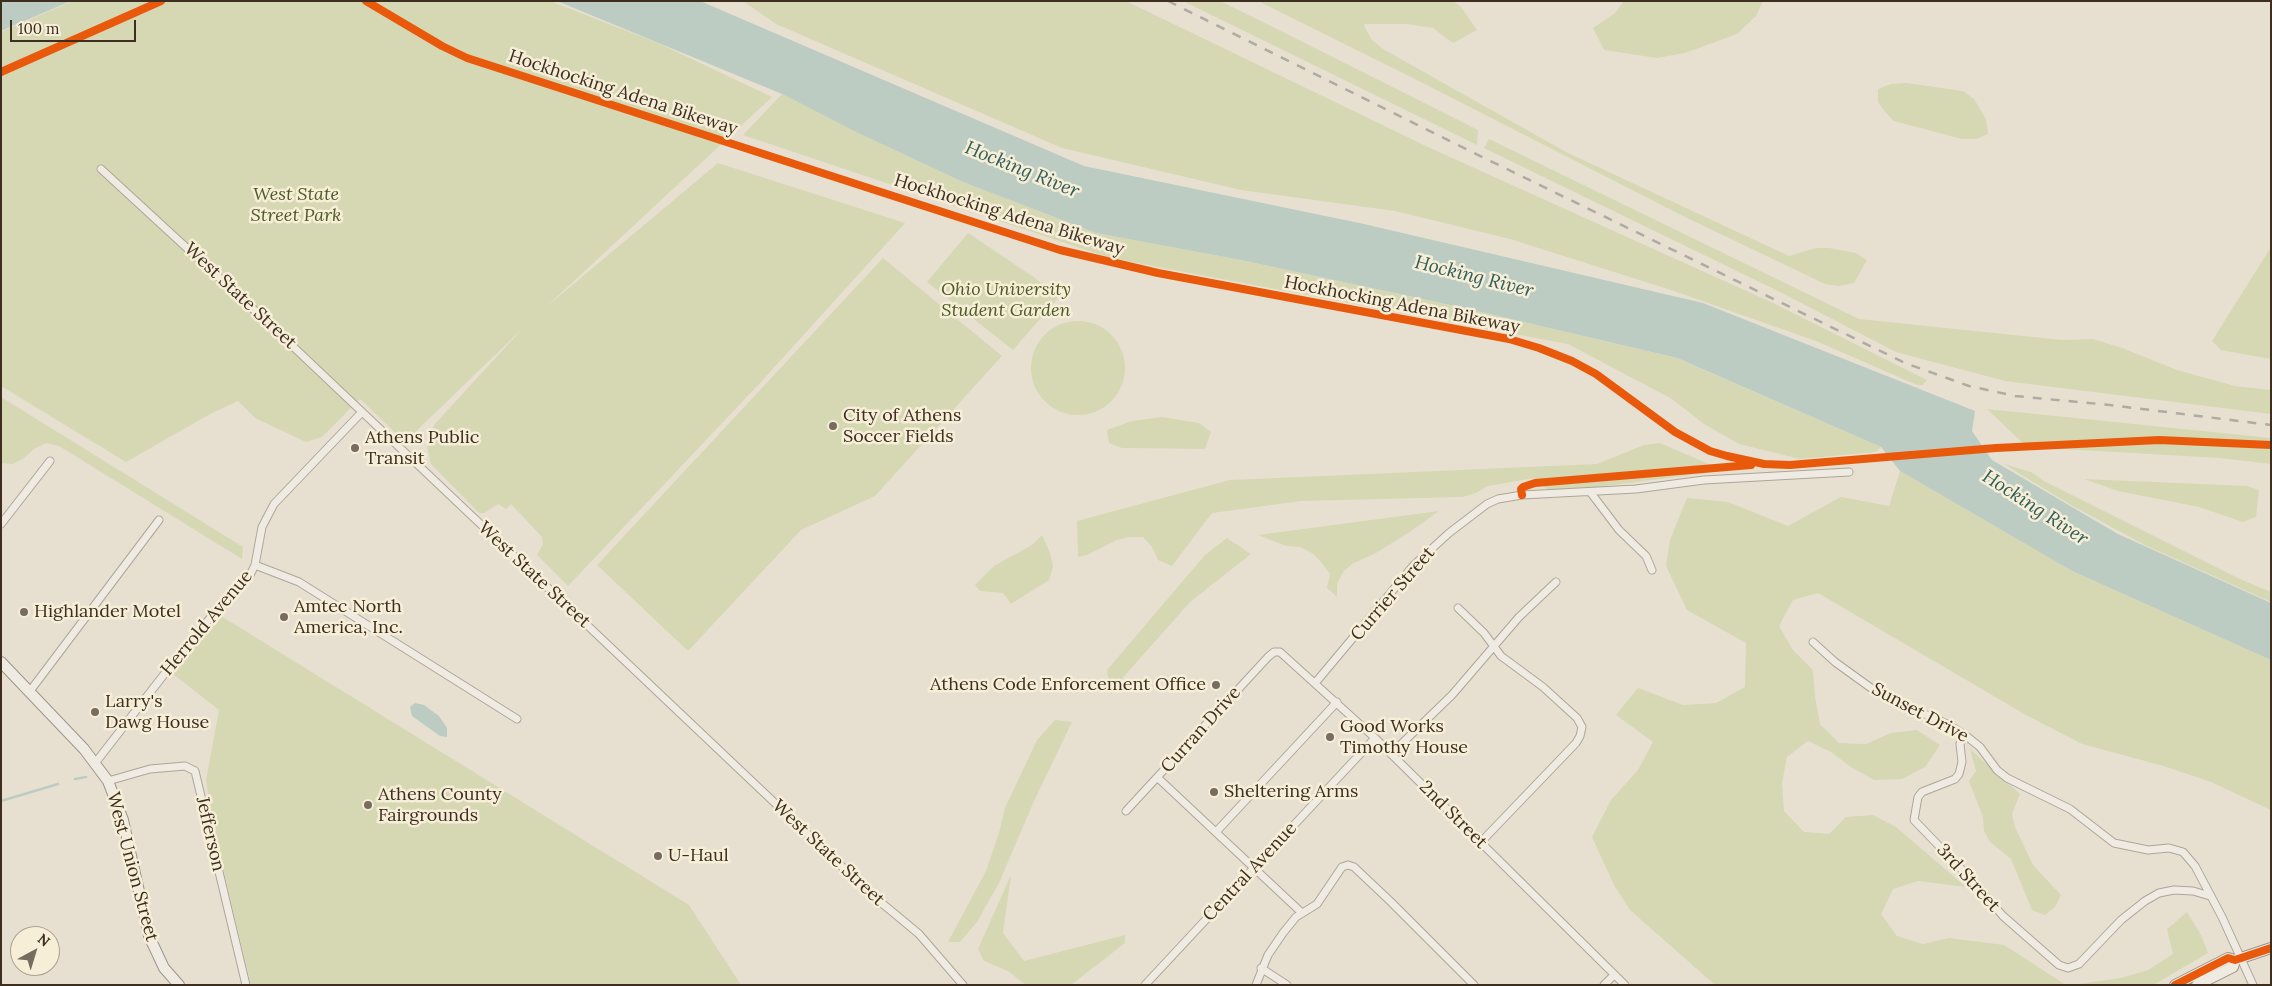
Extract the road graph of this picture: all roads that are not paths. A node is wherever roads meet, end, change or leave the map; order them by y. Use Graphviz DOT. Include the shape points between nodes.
graph roads {
  1 [pos="101,169"];
  2 [pos="362,412"];
  3 [pos="50,461"];
  4 [pos="1849,472"];
  5 [pos="1591,493"];
  6 [pos="159,520"];
  7 [pos="1,524"];
  8 [pos="255,565"];
  9 [pos="1652,570"];
  10 [pos="1556,582"];
  11 [pos="1458,608"];
  12 [pos="1813,642"];
  13 [pos="1494,647"];
  14 [pos="1277,651"];
  15 [pos="1,662"];
  16 [pos="1316,682"];
  17 [pos="30,691"];
  18 [pos="1337,702"];
  19 [pos="517,719"];
  20 [pos="1965,735"];
  21 [pos="1375,738"];
  22 [pos="1391,754"];
  23 [pos="96,762"];
  24 [pos="1158,778"];
  25 [pos="108,781"];
  26 [pos="1126,811"];
  27 [pos="1216,832"];
  28 [pos="1480,843"];
  29 [pos="1253,868"];
  30 [pos="2210,896"];
  31 [pos="1302,914"];
  32 [pos="2271,948"];
  33 [pos="2238,959"];
  34 [pos="1261,968"];
  35 [pos="1614,975"];
  36 [pos="179,985"];
  37 [pos="246,985"];
  38 [pos="963,985"];
  39 [pos="1146,985"];
  40 [pos="1256,985"];
  41 [pos="1287,985"];
  42 [pos="1474,985"];
  43 [pos="1604,985"];
  44 [pos="1624,985"];
  45 [pos="2174,985"];
  46 [pos="2197,985"];
  47 [pos="2253,985"];
  1 -- 2 [label="street, West State Street"];
  2 -- 8 [label="street, Herrold Avenue" via="274,504 262,527"];
  2 -- 38 [label="street, West State Street" via="865,889 919,934"];
  3 -- 7 [label="street"];
  4 -- 5 [label="street, Currier Street" via="1704,480"];
  5 -- 9 [label="street" via="1619,530 1646,556"];
  5 -- 16 [label="street, Currier Street" via="1522,495 1487,504 1414,565"];
  6 -- 17 [label="street"];
  8 -- 19 [label="street" via="299,582"];
  8 -- 23 [label="street, Herrold Avenue" via="250,577 183,650"];
  10 -- 13 [label="street" via="1530,605"];
  11 -- 13 [label="street"];
  12 -- 20 [label="street, Sunset Drive" via="1878,693"];
  13 -- 22 [label="street" via="1452,695"];
  13 -- 28 [label="street" via="1577,718 1582,731 1576,743"];
  14 -- 16 [label="street, 2nd Street" via="1290,658"];
  14 -- 24 [label="street, Curran Drive"];
  15 -- 17 [label="main road, West Union Street"];
  16 -- 18 [label="street, 2nd Street"];
  17 -- 23 [label="main road, West Union Street"];
  18 -- 21 [label="street, 2nd Street"];
  18 -- 27 [label="street"];
  20 -- 30 [label="street, Sunset Drive" via="2007,778 2070,809 2114,843 2148,850 2169,848 2183,852 2195,866"];
  20 -- 30 [label="street, 3rd Street" via="1960,744 1962,762 1959,774 1955,779 1922,792 1914,820 2003,916 2059,965 2068,968 2079,964 2132,910 2159,894 2174,890"];
  21 -- 22 [label="street, 2nd Street"];
  21 -- 29 [label="street, Central Avenue"];
  22 -- 28 [label="street, 2nd Street"];
  23 -- 25 [label="main road, West Union Street"];
  24 -- 26 [label="street, Curran Drive"];
  24 -- 27 [label="street"];
  25 -- 36 [label="main road, West Union Street" via="123,820 149,936 164,968"];
  25 -- 37 [label="street, Jefferson" via="150,770 185,766 195,771"];
  27 -- 29 [label="street"];
  28 -- 35 [label="street, 2nd Street"];
  29 -- 31 [label="street"];
  29 -- 39 [label="street, Central Avenue"];
  30 -- 33 [label="street, Sunset Drive"];
  31 -- 34 [label="street" via="1275,943"];
  31 -- 42 [label="street" via="1317,904 1342,867 1354,867"];
  32 -- 33 [label="main road"];
  33 -- 45 [label="main road" via="2228,958"];
  33 -- 46 [label="main road" via="2233,967"];
  33 -- 47 [label="street, Sunset Drive"];
  34 -- 40 [label="street"];
  34 -- 41 [label="street"];
  35 -- 43 [label="street"];
  35 -- 44 [label="street, 2nd Street"];
}
